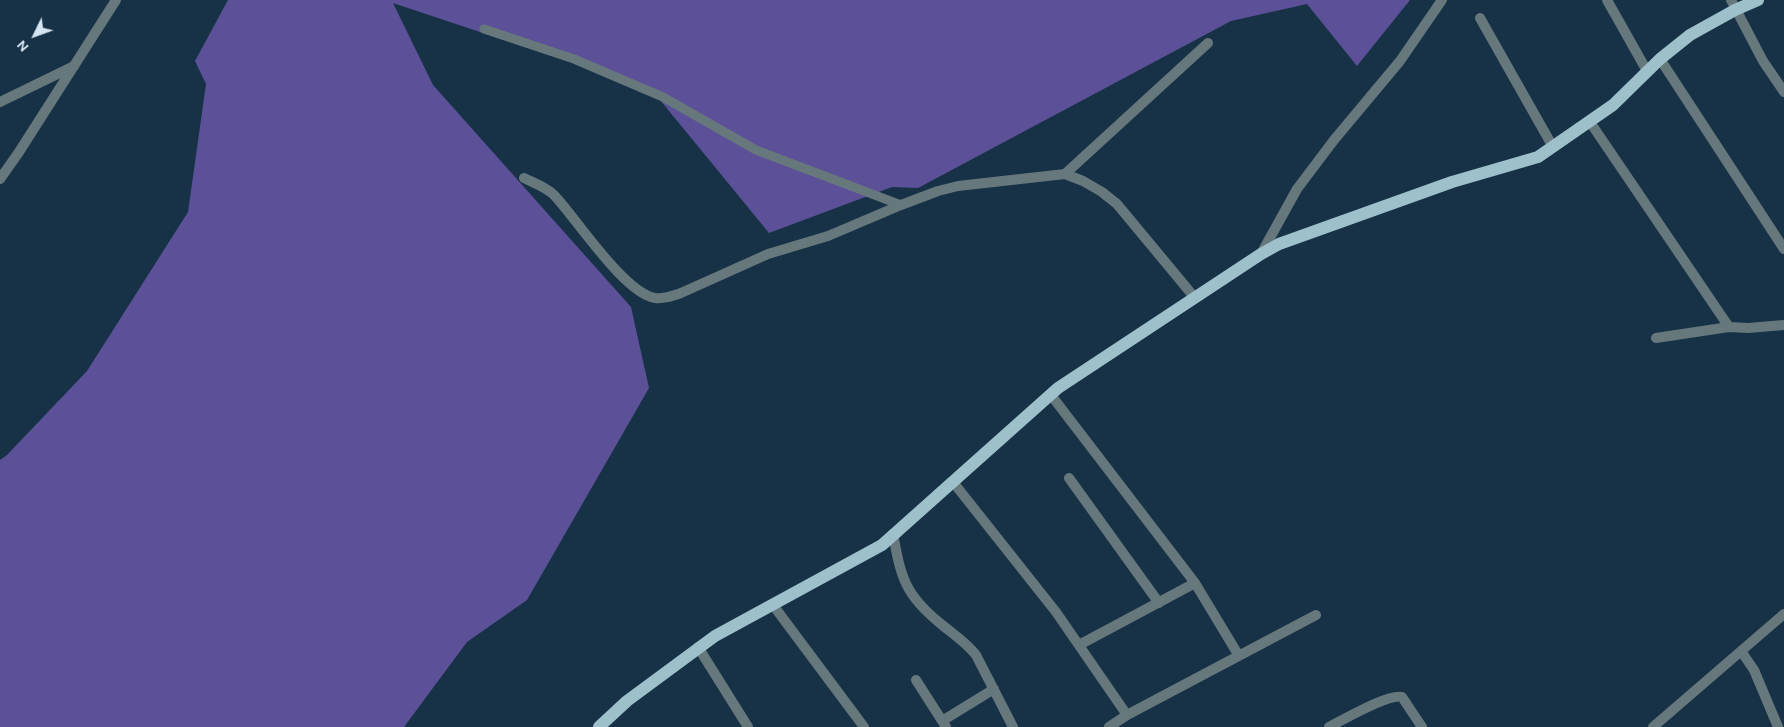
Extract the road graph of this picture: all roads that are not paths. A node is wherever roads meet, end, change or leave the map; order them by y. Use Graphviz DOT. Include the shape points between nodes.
graph roads {
  1 [pos="116,0"];
  2 [pos="1442,0"];
  3 [pos="1607,0"];
  4 [pos="1758,0"];
  5 [pos="1733,5"];
  6 [pos="1480,18"];
  7 [pos="484,29"];
  8 [pos="1208,44"];
  9 [pos="1660,59"];
  10 [pos="74,66"];
  11 [pos="1647,71"];
  12 [pos="1784,92"];
  13 [pos="0,102"];
  14 [pos="1590,122"];
  15 [pos="1553,147"];
  16 [pos="1065,174"];
  17 [pos="524,178"];
  18 [pos="0,179"];
  19 [pos="901,205"];
  20 [pos="1784,248"];
  21 [pos="1261,254"];
  22 [pos="1195,298"];
  23 [pos="1784,325"];
  24 [pos="1729,327"];
  25 [pos="1656,338"];
  26 [pos="1050,395"];
  27 [pos="1070,478"];
  28 [pos="953,482"];
  29 [pos="893,534"];
  30 [pos="1195,583"];
  31 [pos="1159,603"];
  32 [pos="773,605"];
  33 [pos="1316,614"];
  34 [pos="1784,614"];
  35 [pos="1079,645"];
  36 [pos="698,648"];
  37 [pos="1741,651"];
  38 [pos="1239,656"];
  39 [pos="916,680"];
  40 [pos="994,689"];
  41 [pos="1127,715"];
  42 [pos="944,724"];
  43 [pos="599,727"];
  44 [pos="748,727"];
  45 [pos="864,727"];
  46 [pos="1013,727"];
  47 [pos="1109,727"];
  48 [pos="1329,727"];
  49 [pos="1422,727"];
  50 [pos="1653,727"];
  51 [pos="1778,727"];
  1 -- 10 [label="street"];
  2 -- 21 [label="street" via="1400,61 1297,189"];
  3 -- 11 [label="street"];
  4 -- 5 [label="main road"];
  5 -- 9 [label="main road"];
  5 -- 12 [label="street"];
  6 -- 15 [label="street"];
  7 -- 19 [label="lane" via="574,58 663,97 756,150"];
  8 -- 16 [label="street"];
  9 -- 11 [label="main road"];
  9 -- 20 [label="street"];
  10 -- 13 [label="street"];
  10 -- 18 [label="street"];
  11 -- 14 [label="main road" via="1613,105"];
  14 -- 15 [label="main road"];
  14 -- 24 [label="street"];
  15 -- 21 [label="main road" via="1538,157 1452,182 1279,244"];
  16 -- 19 [label="street" via="958,186"];
  16 -- 22 [label="street" via="1083,181 1117,204"];
  17 -- 19 [label="street" via="552,194 619,272 654,298 681,293 768,254 828,236"];
  21 -- 22 [label="main road"];
  22 -- 26 [label="main road"];
  23 -- 24 [label="street"];
  24 -- 25 [label="street"];
  26 -- 28 [label="main road"];
  26 -- 30 [label="street"];
  27 -- 31 [label="street"];
  28 -- 29 [label="main road"];
  28 -- 35 [label="street"];
  29 -- 32 [label="main road" via="882,544"];
  29 -- 40 [label="street" via="899,569 909,591 933,618 968,645"];
  30 -- 31 [label="street"];
  30 -- 38 [label="street"];
  31 -- 35 [label="street"];
  32 -- 36 [label="main road"];
  32 -- 45 [label="street"];
  33 -- 38 [label="street"];
  34 -- 37 [label="street"];
  35 -- 41 [label="street"];
  36 -- 43 [label="main road" via="627,701"];
  36 -- 44 [label="street"];
  37 -- 50 [label="street"];
  37 -- 51 [label="street" via="1754,670"];
  38 -- 41 [label="street"];
  39 -- 42 [label="street"];
  40 -- 42 [label="street"];
  40 -- 46 [label="street"];
  41 -- 47 [label="street"];
  48 -- 49 [label="street" via="1397,695 1402,697"];
}
